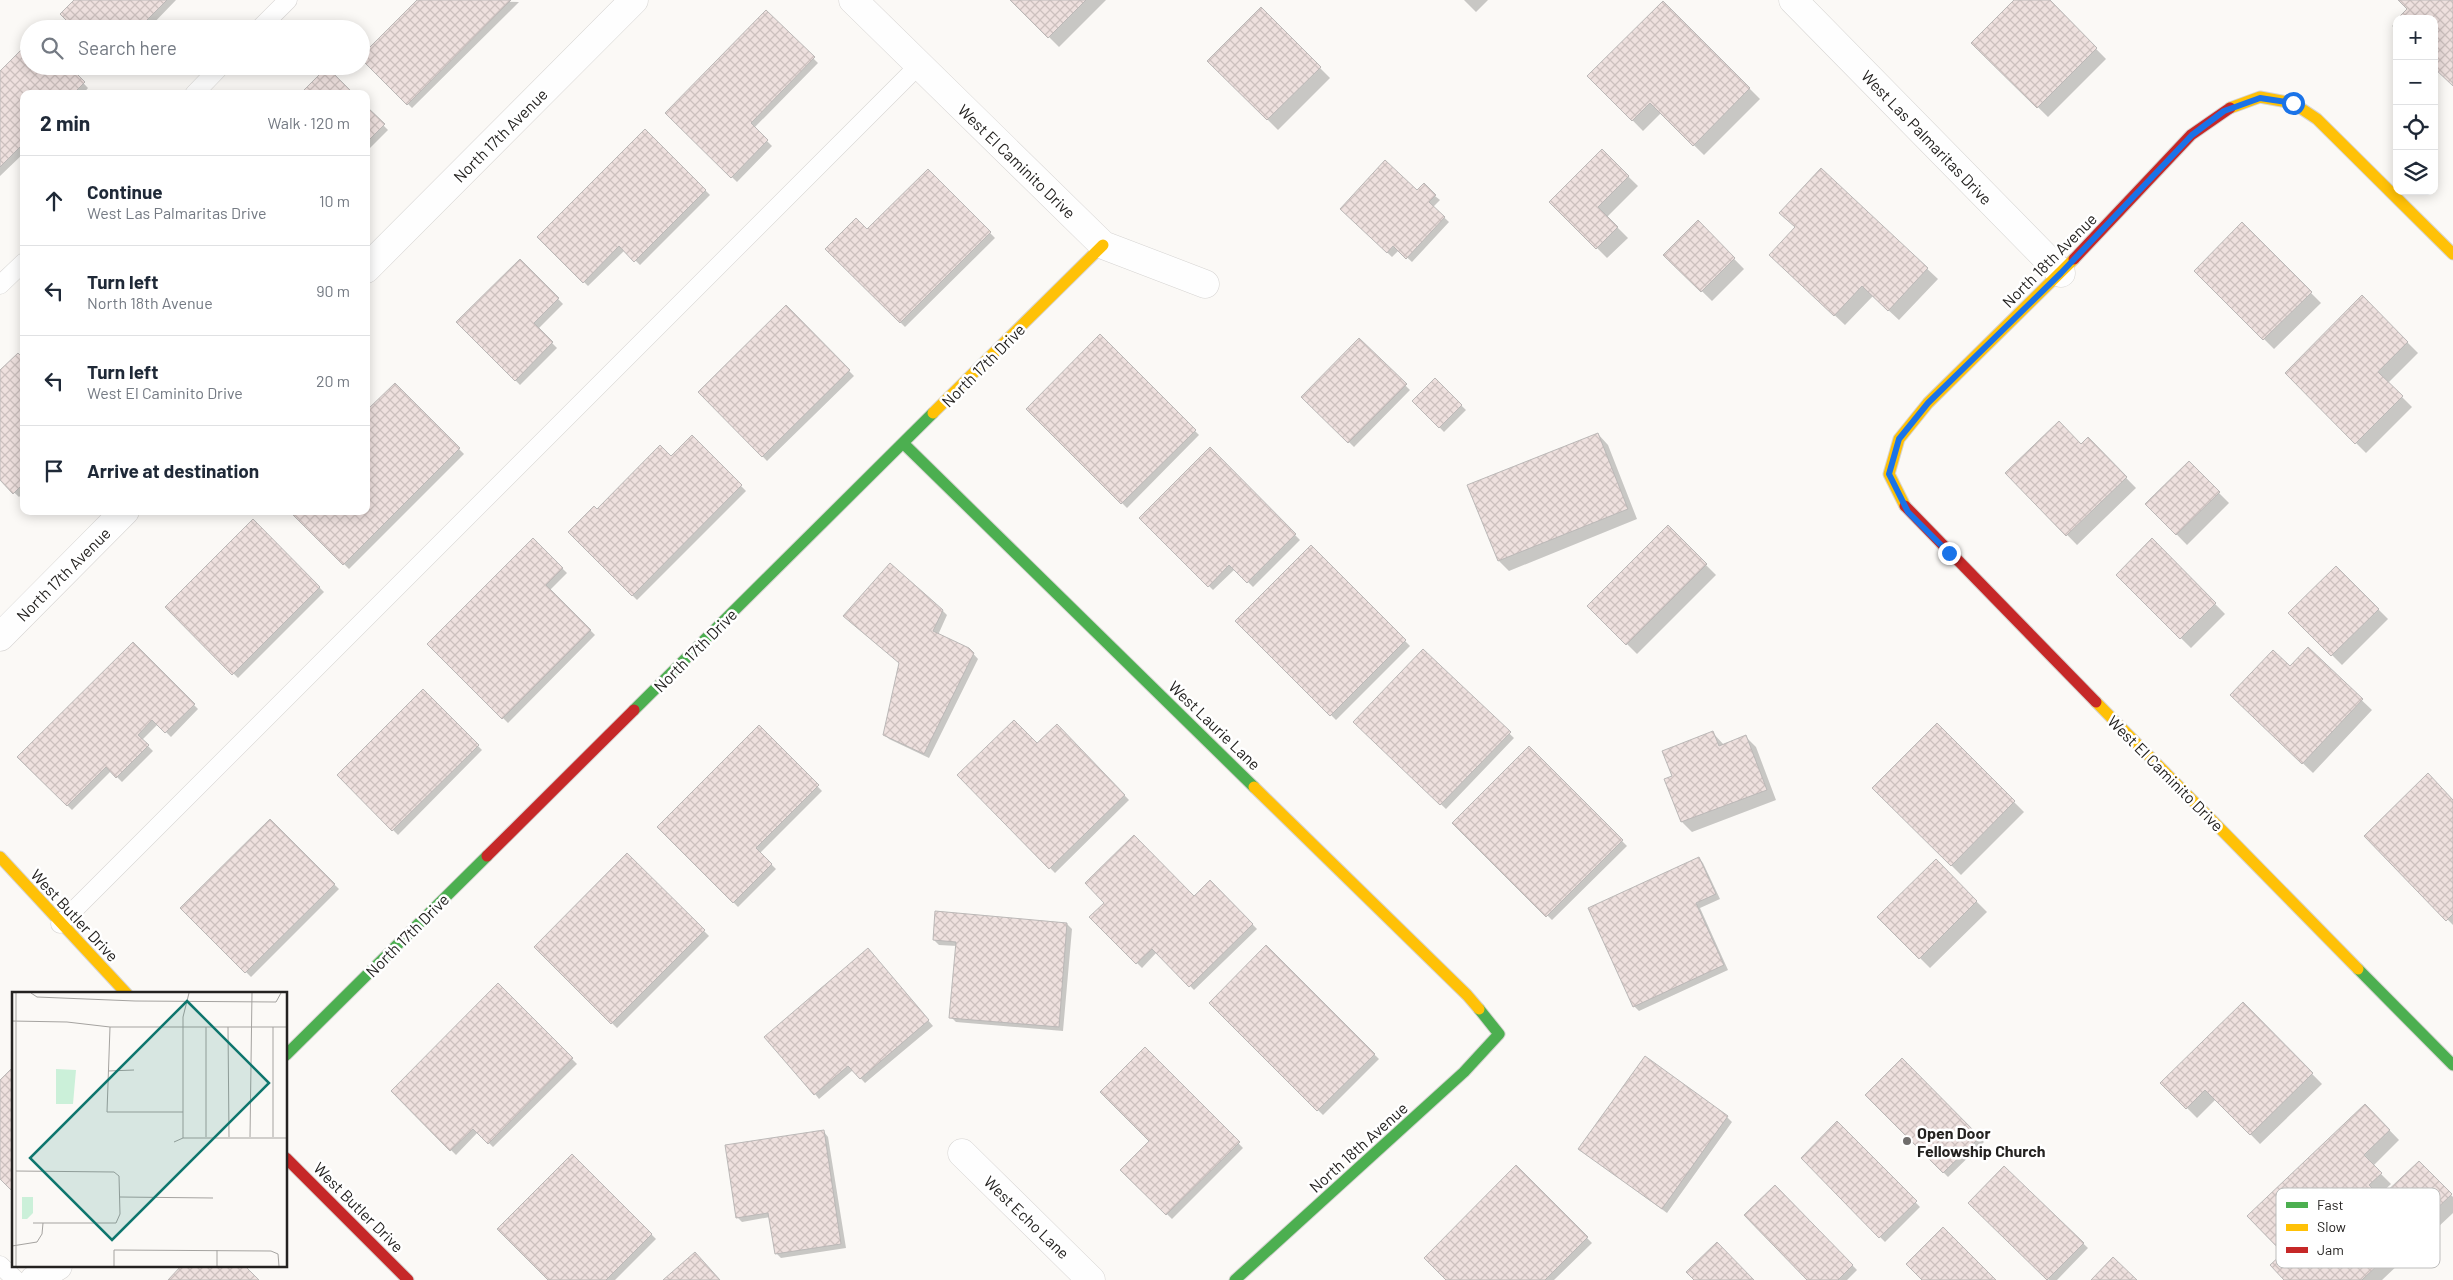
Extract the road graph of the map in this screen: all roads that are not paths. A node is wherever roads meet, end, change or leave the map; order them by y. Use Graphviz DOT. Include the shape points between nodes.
graph roads {
  1 [pos="288,0"];
  2 [pos="634,0"];
  3 [pos="853,0"];
  4 [pos="1793,0"];
  5 [pos="268,20"];
  6 [pos="918,66"];
  7 [pos="212,75"];
  8 [pos="198,90"];
  9 [pos="1103,245"];
  10 [pos="2453,254"];
  11 [pos="370,265"];
  12 [pos="20,266"];
  13 [pos="2061,273"];
  14 [pos="1204,284"];
  15 [pos="0,285"];
  16 [pos="904,444"];
  17 [pos="1889,474"];
  18 [pos="121,515"];
  19 [pos="0,637"];
  20 [pos="0,857"];
  21 [pos="60,924"];
  22 [pos="125,992"];
  23 [pos="1499,1034"];
  24 [pos="288,1053"];
  25 [pos="2453,1065"];
  26 [pos="962,1153"];
  27 [pos="288,1160"];
  28 [pos="0,1265"];
  29 [pos="55,1268"];
  30 [pos="16,1280"];
  31 [pos="34,1280"];
  32 [pos="408,1280"];
  33 [pos="1091,1280"];
  34 [pos="1235,1280"];
  1 -- 5 [label="lane"];
  2 -- 11 [label="street, North 17th Avenue"];
  3 -- 6 [label="street, West El Caminito Drive"];
  4 -- 13 [label="street, West Las Palmaritas Drive"];
  6 -- 9 [label="street, West El Caminito Drive"];
  6 -- 21 [label="lane"];
  7 -- 8 [label="lane"];
  9 -- 14 [label="street, West El Caminito Drive"];
  9 -- 16 [label="street, North 17th Drive"];
  10 -- 13 [label="street, North 18th Avenue" via="2317,119 2293,103 2260,98 2224,111 2192,135"];
  12 -- 15 [label="lane"];
  13 -- 17 [label="street, North 18th Avenue" via="1928,403 1899,439"];
  16 -- 23 [label="street, West Laurie Lane" via="1467,995"];
  16 -- 24 [label="street, North 17th Drive"];
  17 -- 25 [label="street, West El Caminito Drive" via="1908,512"];
  18 -- 19 [label="street, North 17th Avenue"];
  20 -- 21 [label="street, West Butler Drive"];
  21 -- 22 [label="street, West Butler Drive"];
  23 -- 34 [label="street, North 18th Avenue" via="1464,1072"];
  26 -- 33 [label="street, West Echo Lane"];
  27 -- 32 [label="street, West Butler Drive"];
  28 -- 30 [label="lane"];
  29 -- 31 [label="street"];
}
